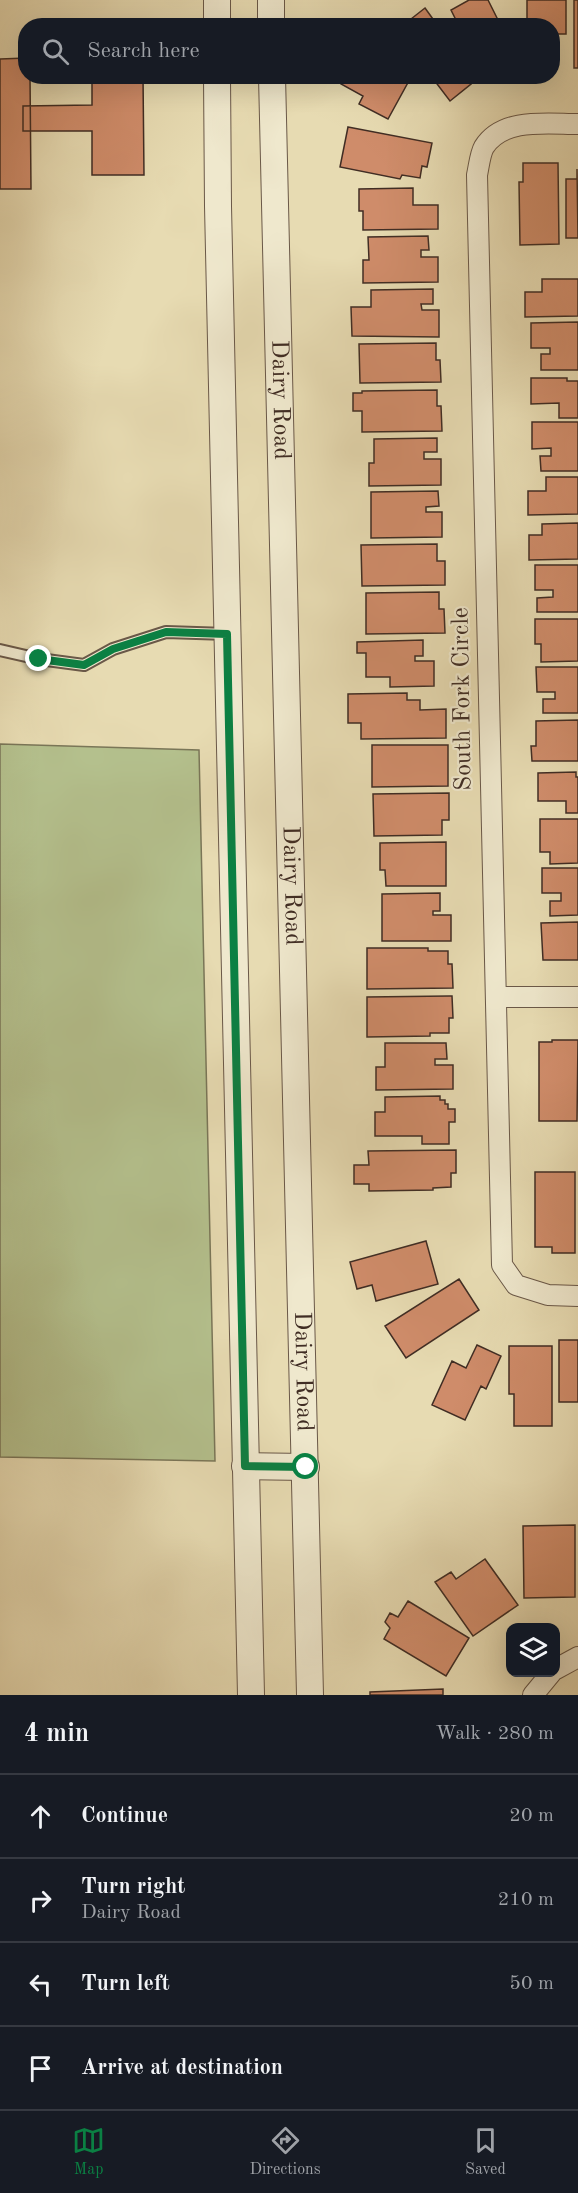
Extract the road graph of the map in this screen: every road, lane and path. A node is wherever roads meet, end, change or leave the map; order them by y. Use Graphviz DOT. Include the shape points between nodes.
graph roads {
  1 [pos="217,0"];
  2 [pos="271,0"];
  3 [pos="217,18"];
  4 [pos="271,18"];
  5 [pos="217,84"];
  6 [pos="272,84"];
  7 [pos="578,124"];
  8 [pos="227,634"];
  9 [pos="0,650"];
  10 [pos="496,997"];
  11 [pos="578,997"];
  12 [pos="578,1296"];
  13 [pos="245,1466"];
  14 [pos="306,1467"];
  15 [pos="578,1657"];
  16 [pos="560,1666"];
  17 [pos="548,1677"];
  18 [pos="251,1695"];
  19 [pos="310,1695"];
  20 [pos="533,1695"];
  1 -- 3 [label="street"];
  2 -- 4 [label="street"];
  5 -- 8 [label="street"];
  6 -- 14 [label="street, Dairy Road"];
  7 -- 10 [label="street, South Fork Circle" via="523,124 501,130 484,147 477,175"];
  8 -- 9 [label="lane" via="166,632 113,649 84,665"];
  8 -- 13 [label="street"];
  10 -- 11 [label="street"];
  10 -- 12 [label="street, South Fork Circle" via="502,1265 516,1285 548,1295"];
  13 -- 14 [label="street"];
  13 -- 18 [label="street"];
  14 -- 19 [label="street, Dairy Road"];
  15 -- 16 [label="street"];
  17 -- 20 [label="street"];
}
